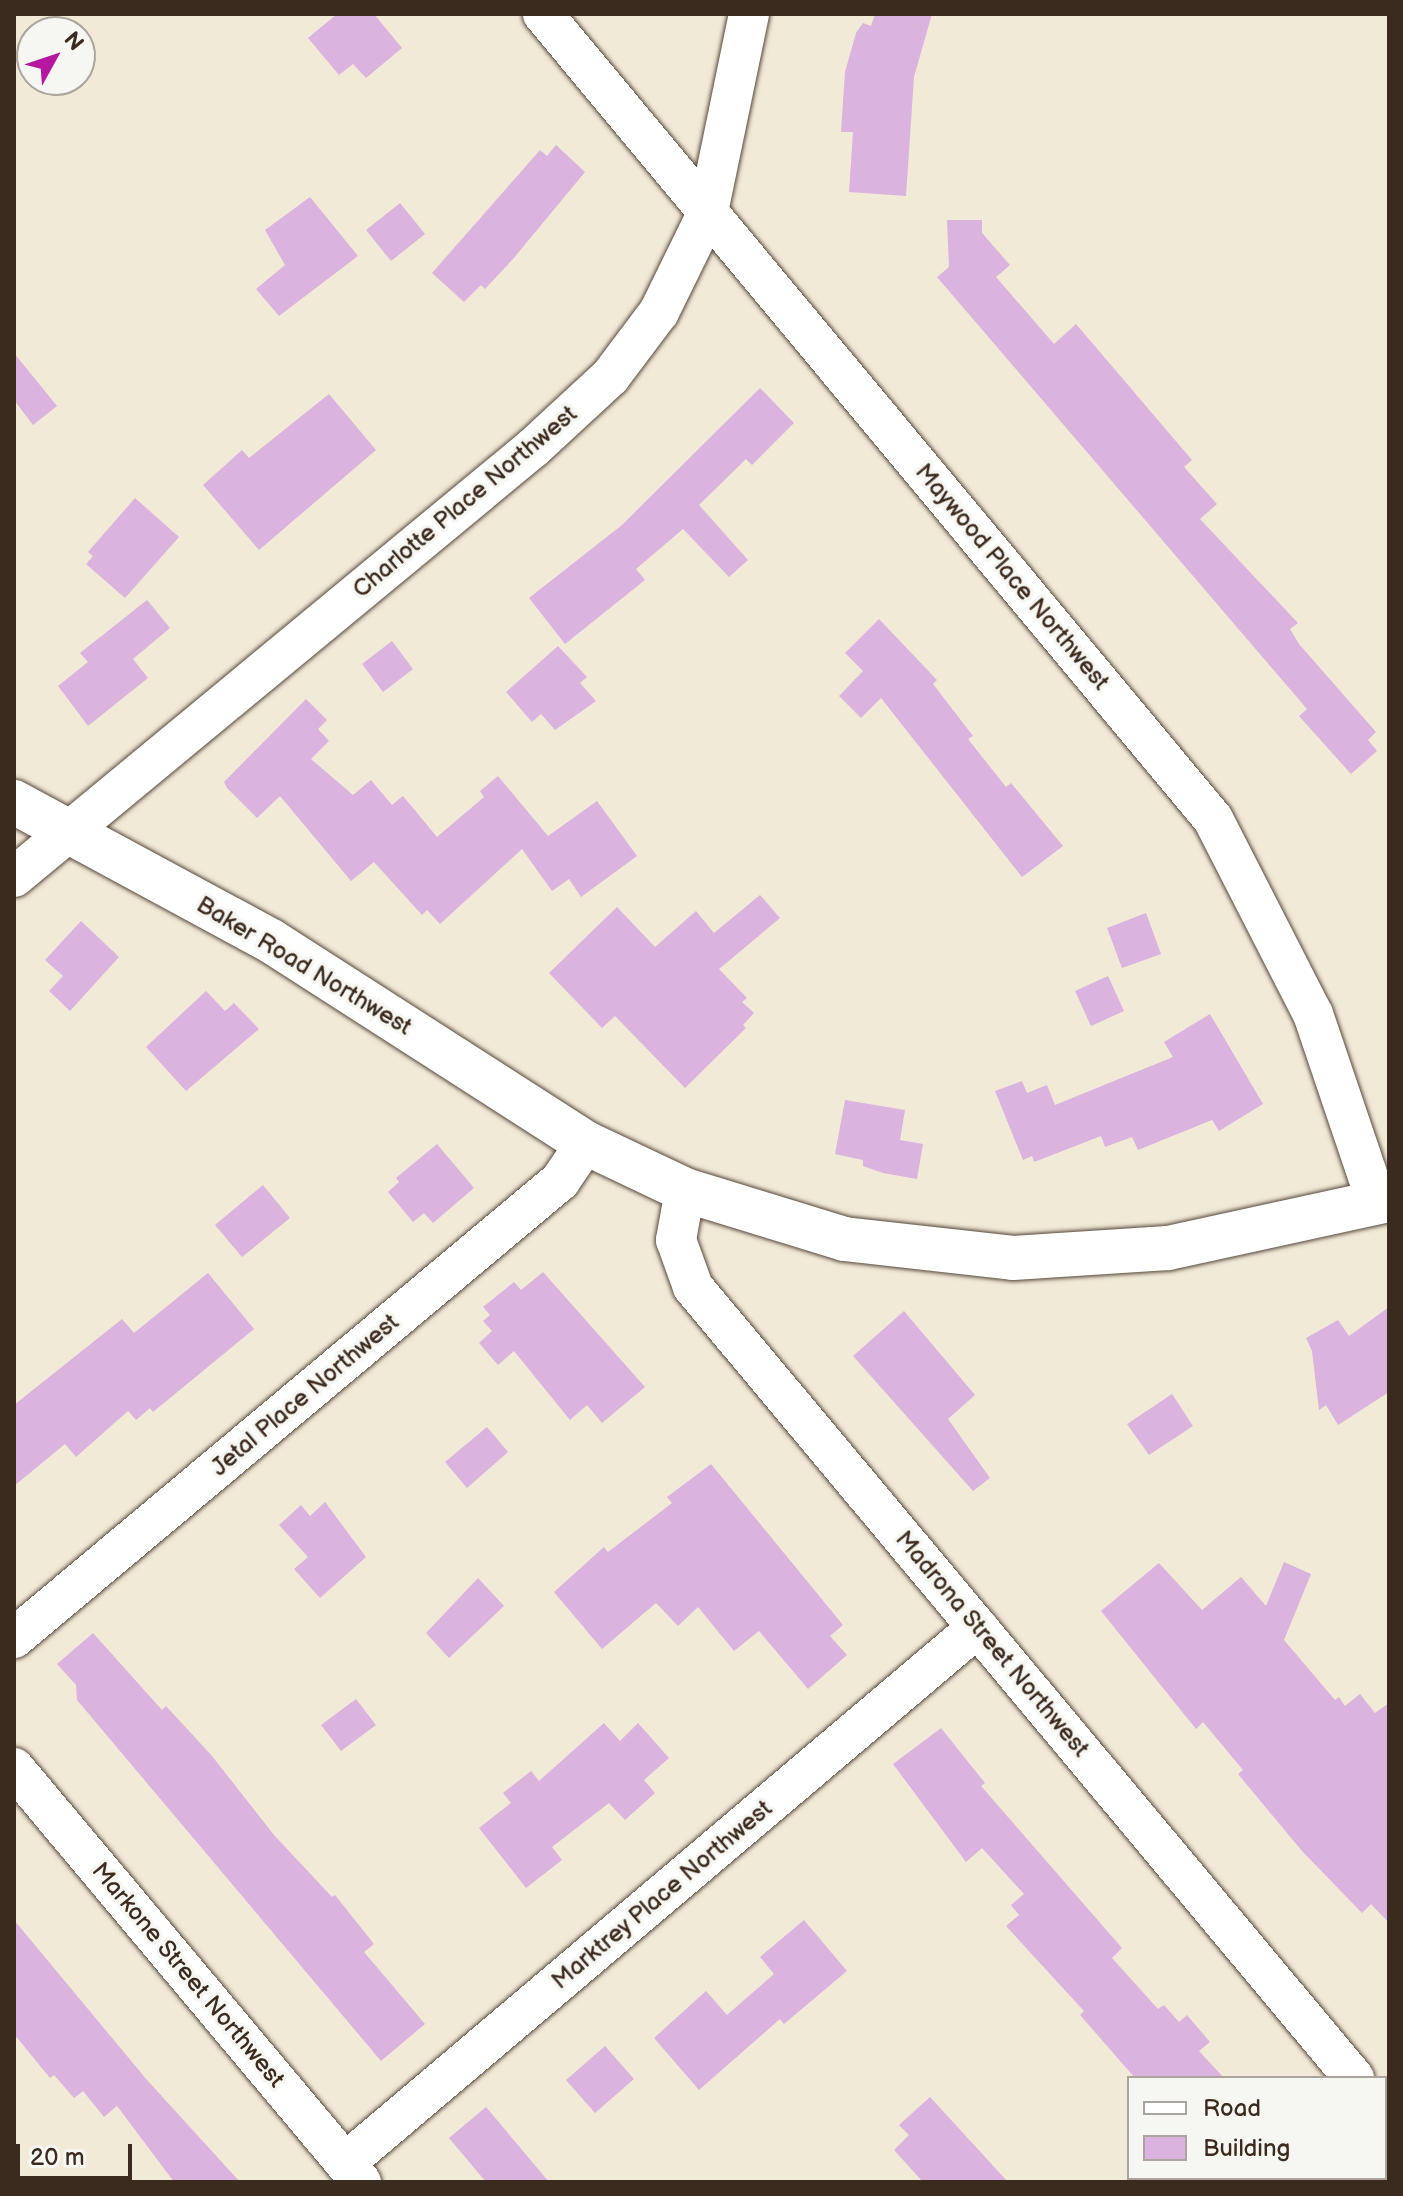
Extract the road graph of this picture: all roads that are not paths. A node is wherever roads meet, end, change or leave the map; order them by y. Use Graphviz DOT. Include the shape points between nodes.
graph roads {
  1 [pos="543,14"];
  2 [pos="749,14"];
  3 [pos="708,212"];
  4 [pos="14,802"];
  5 [pos="71,830"];
  6 [pos="14,877"];
  7 [pos="586,1143"];
  8 [pos="685,1190"];
  9 [pos="1383,1202"];
  10 [pos="978,1627"];
  11 [pos="14,1638"];
  12 [pos="14,1768"];
  13 [pos="1352,2076"];
  14 [pos="353,2173"];
  1 -- 3 [label="street, Maywood Place Northwest"];
  2 -- 3 [label="street, Charlotte Place Northwest"];
  3 -- 5 [label="street, Charlotte Place Northwest" via="659,312 610,377 533,448"];
  3 -- 9 [label="street, Maywood Place Northwest" via="1213,819 1313,1014"];
  4 -- 5 [label="street, Baker Road Northwest"];
  5 -- 6 [label="street, Charlotte Place Northwest"];
  5 -- 7 [label="street, Baker Road Northwest" via="271,941"];
  7 -- 8 [label="street, Baker Road Northwest"];
  7 -- 11 [label="street, Jetal Place Northwest" via="560,1181"];
  8 -- 9 [label="street, Baker Road Northwest" via="844,1239 1013,1258 1168,1248"];
  8 -- 10 [label="street, Madrona Street Northwest" via="676,1240 693,1287"];
  10 -- 13 [label="street, Madrona Street Northwest"];
  10 -- 14 [label="street, Marktrey Place Northwest"];
  12 -- 14 [label="street, Markone Street Northwest"];
}
